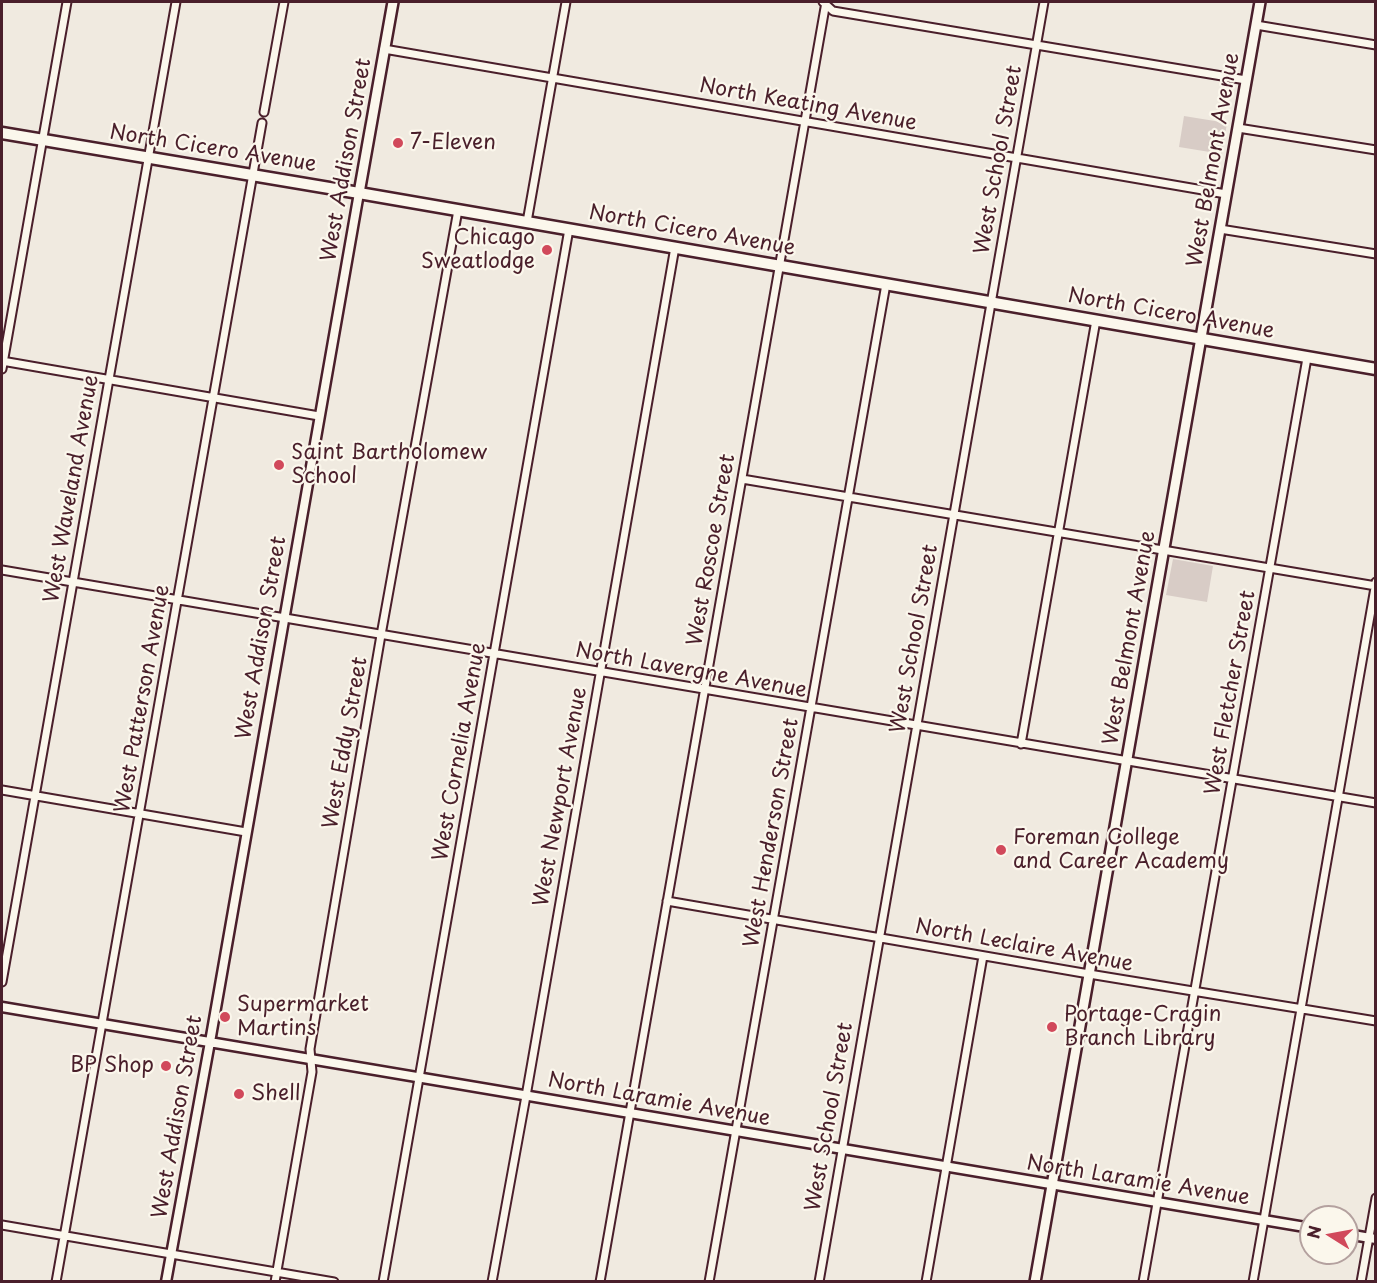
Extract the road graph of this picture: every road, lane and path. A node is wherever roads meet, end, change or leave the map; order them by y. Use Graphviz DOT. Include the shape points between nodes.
graph roads {
  1 [pos="67,2"];
  2 [pos="176,2"];
  3 [pos="284,2"];
  4 [pos="393,2"];
  5 [pos="566,2"];
  6 [pos="824,2"];
  7 [pos="1044,2"];
  8 [pos="1260,2"];
  9 [pos="1256,24"];
  10 [pos="1036,45"];
  11 [pos="1376,45"];
  12 [pos="384,49"];
  13 [pos="552,78"];
  14 [pos="1246,81"];
  15 [pos="264,112"];
  16 [pos="805,122"];
  17 [pos="262,123"];
  18 [pos="1238,128"];
  19 [pos="2,133"];
  20 [pos="42,140"];
  21 [pos="1376,150"];
  22 [pos="148,157"];
  23 [pos="1016,158"];
  24 [pos="253,175"];
  25 [pos="359,193"];
  26 [pos="1226,194"];
  27 [pos="458,210"];
  28 [pos="527,222"];
  29 [pos="569,229"];
  30 [pos="1220,229"];
  31 [pos="675,247"];
  32 [pos="1376,255"];
  33 [pos="780,265"];
  34 [pos="886,284"];
  35 [pos="991,302"];
  36 [pos="1096,320"];
  37 [pos="1200,339"];
  38 [pos="1307,358"];
  39 [pos="2,364"];
  40 [pos="1376,369"];
  41 [pos="108,380"];
  42 [pos="213,398"];
  43 [pos="320,416"];
  44 [pos="742,479"];
  45 [pos="848,497"];
  46 [pos="953,515"];
  47 [pos="1059,533"];
  48 [pos="1163,551"];
  49 [pos="1270,568"];
  50 [pos="2,570"];
  51 [pos="72,582"];
  52 [pos="1375,585"];
  53 [pos="178,600"];
  54 [pos="284,618"];
  55 [pos="381,635"];
  56 [pos="494,654"];
  57 [pos="600,672"];
  58 [pos="705,690"];
  59 [pos="811,708"];
  60 [pos="916,726"];
  61 [pos="1021,744"];
  62 [pos="1126,762"];
  63 [pos="1232,780"];
  64 [pos="2,790"];
  65 [pos="35,795"];
  66 [pos="1337,797"];
  67 [pos="1376,803"];
  68 [pos="140,814"];
  69 [pos="246,832"];
  70 [pos="667,901"];
  71 [pos="773,919"];
  72 [pos="878,938"];
  73 [pos="983,956"];
  74 [pos="1089,974"];
  75 [pos="2,982"];
  76 [pos="1194,992"];
  77 [pos="2,1007"];
  78 [pos="1300,1009"];
  79 [pos="1376,1022"];
  80 [pos="102,1024"];
  81 [pos="210,1042"];
  82 [pos="311,1059"];
  83 [pos="419,1078"];
  84 [pos="526,1096"];
  85 [pos="630,1113"];
  86 [pos="736,1131"];
  87 [pos="842,1149"];
  88 [pos="946,1167"];
  89 [pos="1052,1185"];
  90 [pos="1376,1198"];
  91 [pos="1157,1202"];
  92 [pos="1263,1220"];
  93 [pos="2,1225"];
  94 [pos="1299,1226"];
  95 [pos="64,1236"];
  96 [pos="1372,1238"];
  97 [pos="171,1254"];
  98 [pos="276,1272"];
  99 [pos="56,1281"];
  100 [pos="166,1281"];
  101 [pos="275,1281"];
  102 [pos="334,1281"];
  103 [pos="383,1281"];
  104 [pos="492,1281"];
  105 [pos="600,1281"];
  106 [pos="709,1281"];
  107 [pos="819,1281"];
  108 [pos="926,1281"];
  109 [pos="1035,1281"];
  110 [pos="1143,1281"];
  111 [pos="1252,1281"];
  112 [pos="1361,1281"];
  1 -- 20 [label="street"];
  2 -- 22 [label="street, West Waveland Avenue"];
  3 -- 15 [label="street"];
  4 -- 12 [label="main road, West Addison Street"];
  5 -- 13 [label="street"];
  6 -- 10 [label="street" via="833,11"];
  6 -- 16 [label="street, West Roscoe Street"];
  7 -- 10 [label="street, West School Street"];
  8 -- 9 [label="main road, West Belmont Avenue"];
  9 -- 11 [label="street"];
  9 -- 14 [label="main road, West Belmont Avenue"];
  10 -- 14 [label="street"];
  10 -- 23 [label="street, West School Street"];
  12 -- 13 [label="street, North Keating Avenue"];
  12 -- 25 [label="main road, West Addison Street"];
  13 -- 16 [label="street, North Keating Avenue"];
  13 -- 28 [label="street"];
  14 -- 18 [label="main road, West Belmont Avenue"];
  16 -- 23 [label="street, North Keating Avenue"];
  16 -- 33 [label="street, West Roscoe Street"];
  17 -- 24 [label="street, West Patterson Avenue"];
  18 -- 21 [label="street"];
  18 -- 26 [label="main road, West Belmont Avenue"];
  19 -- 20 [label="main road, North Cicero Avenue"];
  20 -- 22 [label="main road, North Cicero Avenue"];
  20 -- 39 [label="street"];
  22 -- 24 [label="main road, North Cicero Avenue"];
  22 -- 41 [label="street, West Waveland Avenue"];
  23 -- 26 [label="street, North Keating Avenue"];
  23 -- 35 [label="street, West School Street"];
  24 -- 25 [label="main road, North Cicero Avenue"];
  24 -- 42 [label="street, West Patterson Avenue"];
  25 -- 27 [label="main road, North Cicero Avenue"];
  25 -- 43 [label="street, West Addison Street"];
  26 -- 30 [label="main road, West Belmont Avenue"];
  27 -- 28 [label="main road, North Cicero Avenue"];
  27 -- 55 [label="street, West Eddy Street"];
  28 -- 29 [label="main road, North Cicero Avenue"];
  29 -- 31 [label="main road, North Cicero Avenue"];
  29 -- 56 [label="street, West Cornelia Avenue"];
  30 -- 32 [label="street"];
  30 -- 37 [label="main road, West Belmont Avenue"];
  31 -- 33 [label="main road, North Cicero Avenue"];
  31 -- 57 [label="street, West Newport Avenue"];
  33 -- 34 [label="main road, North Cicero Avenue"];
  33 -- 44 [label="street, West Roscoe Street"];
  34 -- 35 [label="main road, North Cicero Avenue"];
  34 -- 45 [label="street, West Henderson Street"];
  35 -- 36 [label="main road, North Cicero Avenue"];
  35 -- 46 [label="street, West School Street"];
  36 -- 37 [label="main road, North Cicero Avenue"];
  36 -- 47 [label="street"];
  37 -- 38 [label="main road, North Cicero Avenue"];
  37 -- 48 [label="main road, West Belmont Avenue"];
  38 -- 40 [label="main road, North Cicero Avenue"];
  38 -- 49 [label="street, West Fletcher Street"];
  39 -- 41 [label="street"];
  41 -- 42 [label="street"];
  41 -- 51 [label="street, West Waveland Avenue"];
  42 -- 43 [label="street"];
  42 -- 53 [label="street, West Patterson Avenue"];
  43 -- 54 [label="street, West Addison Street"];
  44 -- 45 [label="street"];
  44 -- 58 [label="street, West Roscoe Street"];
  45 -- 46 [label="street"];
  45 -- 59 [label="street, West Henderson Street"];
  46 -- 47 [label="street"];
  46 -- 60 [label="street, West School Street"];
  47 -- 48 [label="street"];
  47 -- 61 [label="street"];
  48 -- 49 [label="street"];
  48 -- 62 [label="main road, West Belmont Avenue"];
  49 -- 52 [label="street"];
  49 -- 63 [label="street, West Fletcher Street"];
  50 -- 51 [label="street, North Lavergne Avenue"];
  51 -- 53 [label="street, North Lavergne Avenue"];
  51 -- 65 [label="street, West Waveland Avenue"];
  52 -- 66 [label="street"];
  53 -- 54 [label="street, North Lavergne Avenue"];
  53 -- 68 [label="street, West Patterson Avenue"];
  54 -- 55 [label="street, North Lavergne Avenue"];
  54 -- 69 [label="street, West Addison Street"];
  55 -- 56 [label="street, North Lavergne Avenue"];
  55 -- 82 [label="street, West Eddy Street"];
  56 -- 57 [label="street, North Lavergne Avenue"];
  56 -- 83 [label="street, West Cornelia Avenue"];
  57 -- 58 [label="street, North Lavergne Avenue"];
  57 -- 84 [label="street, West Newport Avenue"];
  58 -- 59 [label="street, North Lavergne Avenue"];
  58 -- 70 [label="street, West Roscoe Street"];
  59 -- 60 [label="street, North Lavergne Avenue"];
  59 -- 71 [label="street, West Henderson Street"];
  60 -- 61 [label="street, North Lavergne Avenue"];
  60 -- 72 [label="street, West School Street"];
  61 -- 62 [label="street, North Lavergne Avenue"];
  62 -- 63 [label="street, North Lavergne Avenue"];
  62 -- 74 [label="main road, West Belmont Avenue"];
  63 -- 66 [label="street, North Lavergne Avenue"];
  63 -- 76 [label="street, West Fletcher Street"];
  64 -- 65 [label="street"];
  65 -- 68 [label="street"];
  65 -- 75 [label="street, West Waveland Avenue"];
  66 -- 67 [label="street, North Lavergne Avenue"];
  66 -- 78 [label="street"];
  68 -- 69 [label="street"];
  68 -- 80 [label="street, West Patterson Avenue"];
  69 -- 81 [label="street, West Addison Street"];
  70 -- 71 [label="street, North Leclaire Avenue"];
  70 -- 85 [label="street, West Roscoe Street"];
  71 -- 72 [label="street, North Leclaire Avenue"];
  71 -- 86 [label="street, West Henderson Street"];
  72 -- 73 [label="street, North Leclaire Avenue"];
  72 -- 87 [label="street, West School Street"];
  73 -- 74 [label="street, North Leclaire Avenue"];
  73 -- 88 [label="street"];
  74 -- 76 [label="street, North Leclaire Avenue"];
  74 -- 89 [label="main road, West Belmont Avenue"];
  76 -- 78 [label="street, North Leclaire Avenue"];
  76 -- 91 [label="street, West Fletcher Street"];
  77 -- 80 [label="street, North Laramie Avenue"];
  78 -- 79 [label="street, North Leclaire Avenue"];
  78 -- 92 [label="street"];
  80 -- 81 [label="street, North Laramie Avenue"];
  80 -- 95 [label="street, West Patterson Avenue"];
  81 -- 82 [label="street, North Laramie Avenue"];
  81 -- 97 [label="street, West Addison Street"];
  82 -- 83 [label="street, North Laramie Avenue"];
  82 -- 98 [label="street, West Eddy Street" via="312,1072"];
  83 -- 84 [label="street, North Laramie Avenue"];
  83 -- 103 [label="street, West Cornelia Avenue"];
  84 -- 85 [label="street, North Laramie Avenue"];
  84 -- 104 [label="street, West Newport Avenue"];
  85 -- 86 [label="street, North Laramie Avenue"];
  85 -- 105 [label="street, West Roscoe Street"];
  86 -- 87 [label="street, North Laramie Avenue"];
  86 -- 106 [label="street, West Henderson Street"];
  87 -- 88 [label="street, North Laramie Avenue"];
  87 -- 107 [label="street, West School Street"];
  88 -- 89 [label="street, North Laramie Avenue"];
  88 -- 108 [label="street"];
  89 -- 91 [label="street, North Laramie Avenue"];
  89 -- 109 [label="main road, West Belmont Avenue"];
  90 -- 96 [label="street"];
  91 -- 92 [label="street, North Laramie Avenue"];
  91 -- 110 [label="street, West Fletcher Street"];
  92 -- 94 [label="street, North Laramie Avenue"];
  92 -- 111 [label="street"];
  93 -- 95 [label="street"];
  95 -- 97 [label="street"];
  95 -- 99 [label="street, West Patterson Avenue"];
  96 -- 112 [label="street"];
  97 -- 98 [label="street"];
  97 -- 100 [label="street, West Addison Street"];
  98 -- 101 [label="street, West Eddy Street"];
  98 -- 102 [label="street"];
}
